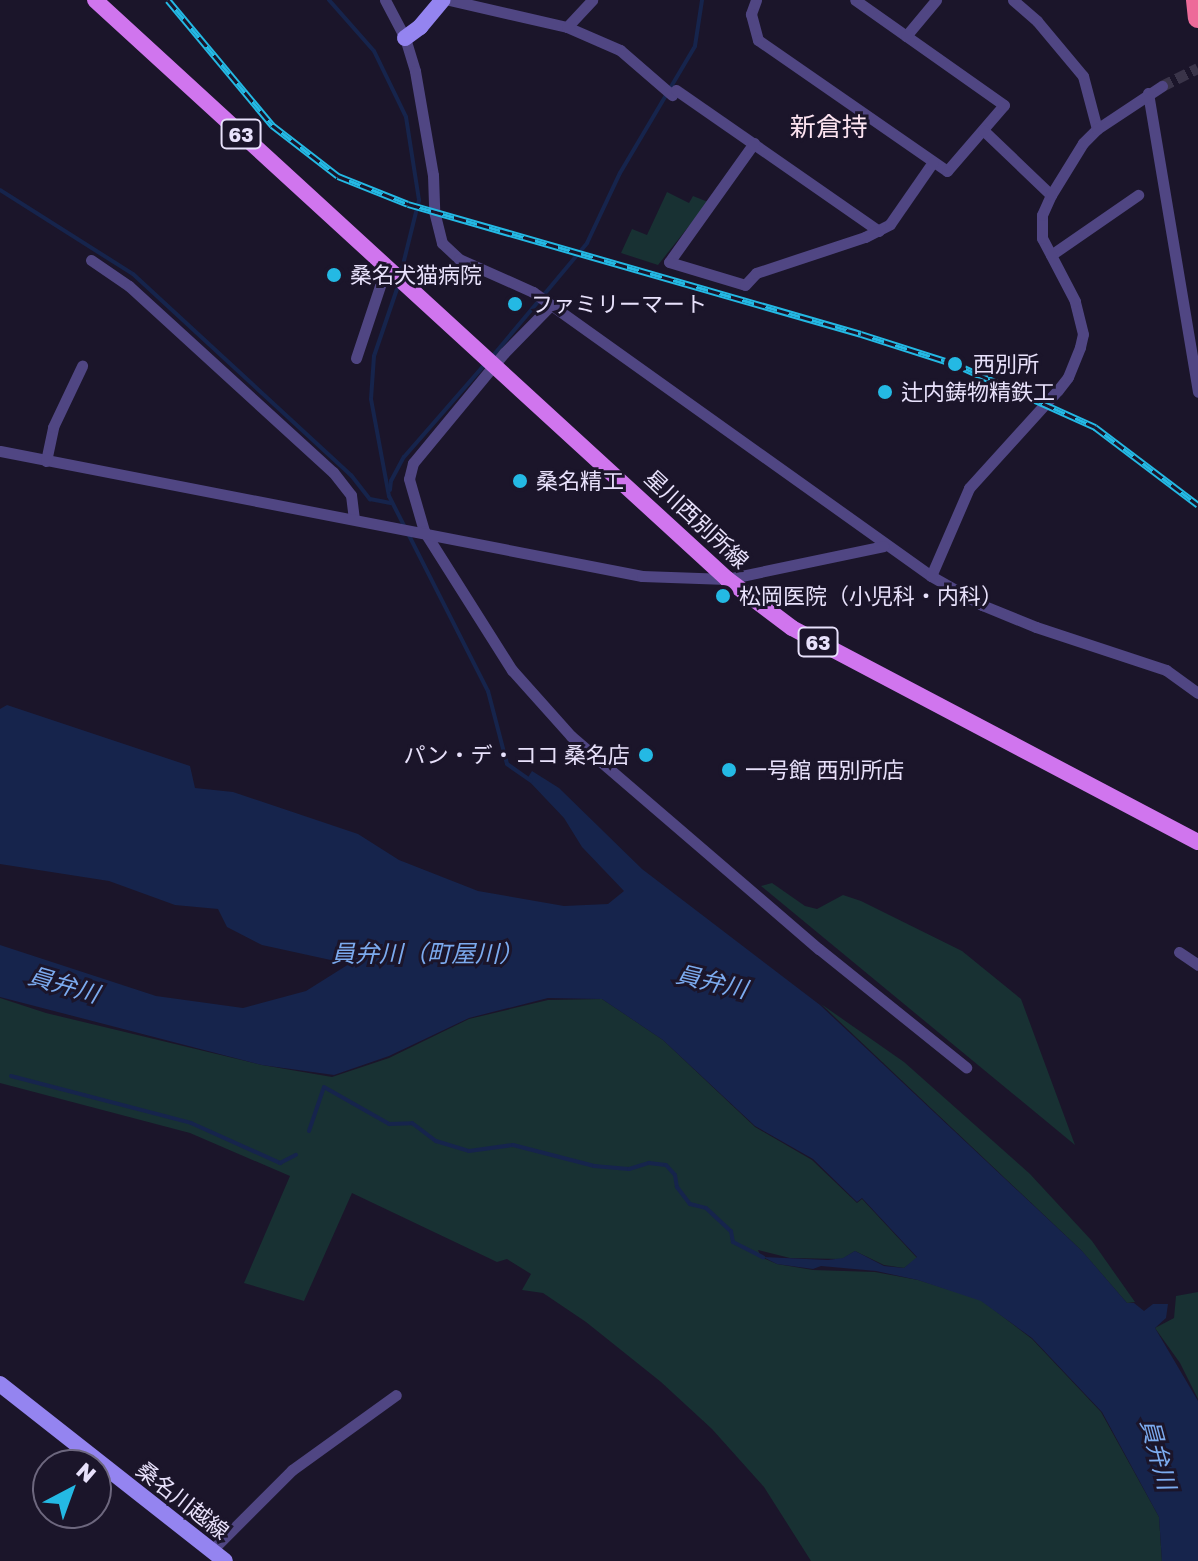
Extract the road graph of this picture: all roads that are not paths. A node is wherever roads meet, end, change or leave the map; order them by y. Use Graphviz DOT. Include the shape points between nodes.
graph roads {
  1 [pos="95,0"];
  2 [pos="385,0"];
  3 [pos="443,0"];
  4 [pos="449,0"];
  5 [pos="592,0"];
  6 [pos="756,0"];
  7 [pos="855,0"];
  8 [pos="936,0"];
  9 [pos="1013,0"];
  10 [pos="1196,0"];
  11 [pos="1198,18"];
  12 [pos="567,27"];
  13 [pos="906,36"];
  14 [pos="405,38"];
  15 [pos="1162,86"];
  16 [pos="1148,93"];
  17 [pos="1097,129"];
  18 [pos="983,130"];
  19 [pos="754,143"];
  20 [pos="933,162"];
  21 [pos="1051,195"];
  22 [pos="1138,195"];
  23 [pos="879,231"];
  24 [pos="1051,255"];
  25 [pos="91,260"];
  26 [pos="386,268"];
  27 [pos="550,305"];
  28 [pos="356,358"];
  29 [pos="490,361"];
  30 [pos="82,366"];
  31 [pos="1198,392"];
  32 [pos="0,451"];
  33 [pos="46,461"];
  34 [pos="354,518"];
  35 [pos="424,531"];
  36 [pos="884,546"];
  37 [pos="931,576"];
  38 [pos="727,579"];
  39 [pos="1198,693"];
  40 [pos="1198,842"];
  41 [pos="1179,952"];
  42 [pos="1198,965"];
  43 [pos="966,1067"];
  44 [pos="0,1384"];
  45 [pos="396,1395"];
  46 [pos="219,1556"];
  1 -- 26 [label="main road, 星川西別所線 / 63"];
  2 -- 14 [label="street"];
  3 -- 14 [label="main road"];
  4 -- 12 [label="street"];
  5 -- 12 [label="street"];
  6 -- 20 [label="street" via="751,14 758,40"];
  7 -- 13 [label="street"];
  8 -- 13 [label="street"];
  9 -- 17 [label="street" via="1083,76"];
  10 -- 11 [label="highway"];
  12 -- 19 [label="street" via="620,50 669,91"];
  13 -- 18 [label="street" via="1004,105"];
  14 -- 27 [label="street" via="442,243 459,259"];
  15 -- 16 [label="street"];
  16 -- 17 [label="street"];
  16 -- 31 [label="street"];
  17 -- 21 [label="street"];
  18 -- 20 [label="street" via="947,171"];
  18 -- 21 [label="street"];
  19 -- 23 [label="street"];
  19 -- 23 [label="street" via="669,262 745,285 756,273"];
  20 -- 23 [label="street" via="890,224"];
  21 -- 24 [label="street" via="1040,228"];
  22 -- 24 [label="street"];
  24 -- 37 [label="street" via="1080,319 1083,334 1075,364 969,488"];
  25 -- 34 [label="street" via="129,286 333,472 351,495"];
  26 -- 28 [label="street"];
  26 -- 29 [label="main road, 星川西別所線 / 63"];
  27 -- 29 [label="street"];
  27 -- 36 [label="street"];
  29 -- 35 [label="street" via="413,463 409,479"];
  29 -- 38 [label="main road, 星川西別所線 / 63"];
  30 -- 33 [label="street" via="53,427"];
  32 -- 33 [label="street"];
  33 -- 34 [label="street"];
  34 -- 35 [label="street"];
  35 -- 38 [label="street" via="642,576"];
  35 -- 43 [label="street" via="512,670 571,736"];
  36 -- 37 [label="street"];
  36 -- 38 [label="street"];
  37 -- 39 [label="street" via="982,605 1166,670"];
  38 -- 40 [label="main road, 星川西別所線 / 63" via="792,628"];
  41 -- 42 [label="street"];
  44 -- 46 [label="main road, 桑名川越線"];
  45 -- 46 [label="street" via="292,1470"];
}
